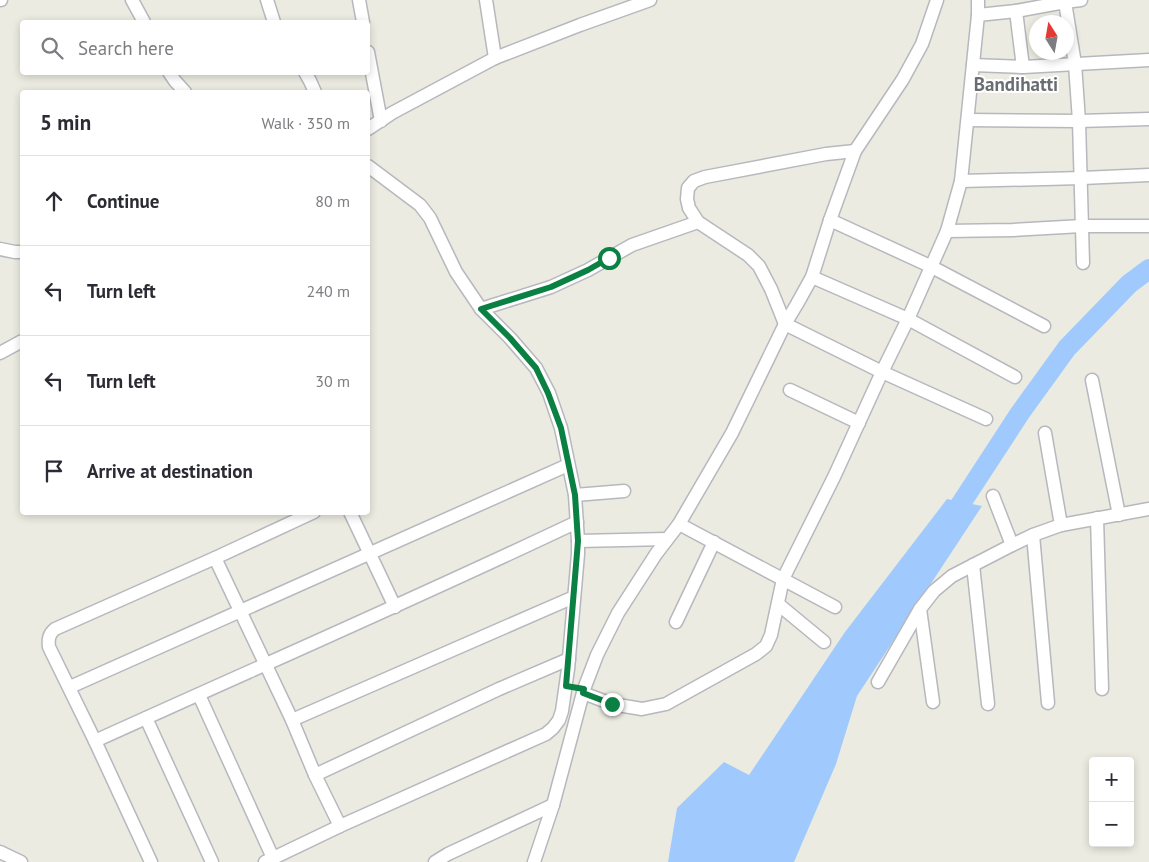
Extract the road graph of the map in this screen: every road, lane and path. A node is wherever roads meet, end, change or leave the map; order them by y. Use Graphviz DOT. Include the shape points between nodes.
graph roads {
  1 [pos="132,0"];
  2 [pos="267,0"];
  3 [pos="359,0"];
  4 [pos="486,0"];
  5 [pos="650,0"];
  6 [pos="937,0"];
  7 [pos="978,0"];
  8 [pos="1081,0"];
  9 [pos="1065,2"];
  10 [pos="1016,10"];
  11 [pos="978,15"];
  12 [pos="143,20"];
  13 [pos="273,20"];
  14 [pos="363,20"];
  15 [pos="495,58"];
  16 [pos="1149,60"];
  17 [pos="370,63"];
  18 [pos="1075,64"];
  19 [pos="973,65"];
  20 [pos="1023,66"];
  21 [pos="171,75"];
  22 [pos="306,75"];
  23 [pos="183,90"];
  24 [pos="314,90"];
  25 [pos="1149,119"];
  26 [pos="968,120"];
  27 [pos="381,121"];
  28 [pos="1080,121"];
  29 [pos="370,128"];
  30 [pos="855,151"];
  31 [pos="370,168"];
  32 [pos="1149,175"];
  33 [pos="1082,178"];
  34 [pos="961,181"];
  35 [pos="830,220"];
  36 [pos="698,222"];
  37 [pos="1082,226"];
  38 [pos="1149,226"];
  39 [pos="947,231"];
  40 [pos="0,249"];
  41 [pos="20,252"];
  42 [pos="1084,263"];
  43 [pos="930,266"];
  44 [pos="812,277"];
  45 [pos="481,309"];
  46 [pos="908,319"];
  47 [pos="785,324"];
  48 [pos="1044,326"];
  49 [pos="20,342"];
  50 [pos="0,353"];
  51 [pos="882,372"];
  52 [pos="1014,377"];
  53 [pos="1092,380"];
  54 [pos="790,390"];
  55 [pos="986,419"];
  56 [pos="859,424"];
  57 [pos="1045,432"];
  58 [pos="568,465"];
  59 [pos="624,491"];
  60 [pos="575,495"];
  61 [pos="993,496"];
  62 [pos="1149,509"];
  63 [pos="307,515"];
  64 [pos="351,515"];
  65 [pos="1120,515"];
  66 [pos="1097,518"];
  67 [pos="576,522"];
  68 [pos="679,524"];
  69 [pos="1062,525"];
  70 [pos="1033,535"];
  71 [pos="668,538"];
  72 [pos="578,541"];
  73 [pos="714,542"];
  74 [pos="1012,545"];
  75 [pos="370,553"];
  76 [pos="214,558"];
  77 [pos="973,565"];
  78 [pos="783,579"];
  79 [pos="574,597"];
  80 [pos="778,604"];
  81 [pos="395,606"];
  82 [pos="835,607"];
  83 [pos="920,609"];
  84 [pos="240,611"];
  85 [pos="676,622"];
  86 [pos="824,642"];
  87 [pos="569,658"];
  88 [pos="266,665"];
  89 [pos="878,682"];
  90 [pos="566,686"];
  91 [pos="70,687"];
  92 [pos="1102,689"];
  93 [pos="584,691"];
  94 [pos="199,695"];
  95 [pos="933,702"];
  96 [pos="1048,703"];
  97 [pos="988,704"];
  98 [pos="146,718"];
  99 [pos="292,720"];
  100 [pos="95,741"];
  101 [pos="315,775"];
  102 [pos="552,805"];
  103 [pos="340,826"];
  104 [pos="0,852"];
  105 [pos="269,860"];
  106 [pos="21,862"];
  107 [pos="150,862"];
  108 [pos="212,862"];
  109 [pos="435,862"];
  110 [pos="534,862"];
  1 -- 12 [label="street"];
  2 -- 13 [label="street"];
  3 -- 14 [label="street"];
  4 -- 15 [label="street"];
  5 -- 15 [label="street"];
  6 -- 30 [label="street" via="922,44 903,79"];
  7 -- 11 [label="street"];
  8 -- 9 [label="street"];
  9 -- 10 [label="street"];
  9 -- 18 [label="street"];
  10 -- 11 [label="street"];
  10 -- 20 [label="street"];
  11 -- 19 [label="street"];
  15 -- 27 [label="street"];
  16 -- 18 [label="street"];
  17 -- 27 [label="street"];
  18 -- 20 [label="street"];
  18 -- 28 [label="street"];
  19 -- 20 [label="street"];
  19 -- 26 [label="street"];
  21 -- 23 [label="street"];
  22 -- 24 [label="street"];
  25 -- 28 [label="street"];
  26 -- 28 [label="street"];
  26 -- 34 [label="street"];
  27 -- 29 [label="street"];
  28 -- 33 [label="street"];
  30 -- 35 [label="street"];
  30 -- 36 [label="street" via="705,176 688,188 689,208"];
  31 -- 45 [label="street" via="420,206 430,218 456,272"];
  32 -- 33 [label="street"];
  33 -- 34 [label="street"];
  33 -- 37 [label="street"];
  34 -- 39 [label="street"];
  35 -- 43 [label="street"];
  35 -- 44 [label="street"];
  36 -- 45 [label="street" via="632,245 551,287"];
  36 -- 47 [label="street" via="759,266"];
  37 -- 38 [label="street"];
  37 -- 39 [label="street"];
  37 -- 42 [label="street"];
  39 -- 43 [label="street"];
  40 -- 41 [label="street"];
  43 -- 46 [label="street"];
  43 -- 48 [label="street"];
  44 -- 46 [label="street"];
  44 -- 47 [label="street"];
  45 -- 58 [label="street" via="536,368 561,428"];
  46 -- 51 [label="street"];
  46 -- 52 [label="street"];
  47 -- 51 [label="street"];
  47 -- 68 [label="street" via="732,433"];
  49 -- 50 [label="street"];
  51 -- 55 [label="street"];
  51 -- 56 [label="street"];
  53 -- 65 [label="street"];
  54 -- 56 [label="street"];
  56 -- 78 [label="street"];
  57 -- 69 [label="street"];
  58 -- 60 [label="street"];
  58 -- 75 [label="street"];
  59 -- 60 [label="street"];
  60 -- 67 [label="street"];
  61 -- 74 [label="street"];
  62 -- 65 [label="street"];
  63 -- 76 [label="street"];
  64 -- 75 [label="street"];
  65 -- 66 [label="street"];
  66 -- 69 [label="street"];
  66 -- 92 [label="street"];
  67 -- 72 [label="street"];
  67 -- 81 [label="street"];
  68 -- 71 [label="street"];
  68 -- 73 [label="street"];
  69 -- 70 [label="street"];
  70 -- 74 [label="street"];
  70 -- 96 [label="street"];
  71 -- 72 [label="street"];
  71 -- 93 [label="street" via="618,613"];
  72 -- 79 [label="street"];
  73 -- 78 [label="street"];
  73 -- 85 [label="street"];
  74 -- 77 [label="street"];
  75 -- 81 [label="street"];
  75 -- 84 [label="street"];
  76 -- 84 [label="street"];
  76 -- 91 [label="street" via="50,633 49,647"];
  77 -- 83 [label="street" via="944,582"];
  77 -- 97 [label="street"];
  78 -- 80 [label="street"];
  78 -- 82 [label="street"];
  79 -- 87 [label="street"];
  79 -- 99 [label="street"];
  80 -- 86 [label="street"];
  80 -- 93 [label="street" via="766,646 666,704 642,709 612,704"];
  81 -- 88 [label="street"];
  83 -- 89 [label="street"];
  83 -- 95 [label="street"];
  84 -- 88 [label="street"];
  84 -- 91 [label="street"];
  87 -- 90 [label="street"];
  87 -- 101 [label="street"];
  88 -- 94 [label="street"];
  88 -- 99 [label="street"];
  90 -- 93 [label="street"];
  90 -- 103 [label="street" via="559,720 546,734"];
  91 -- 100 [label="street"];
  93 -- 102 [label="street"];
  94 -- 98 [label="street"];
  94 -- 105 [label="street"];
  98 -- 100 [label="street"];
  98 -- 108 [label="street"];
  99 -- 101 [label="street"];
  100 -- 107 [label="street"];
  101 -- 103 [label="street"];
  102 -- 109 [label="street"];
  102 -- 110 [label="street"];
  103 -- 105 [label="street"];
  104 -- 106 [label="street"];
}
